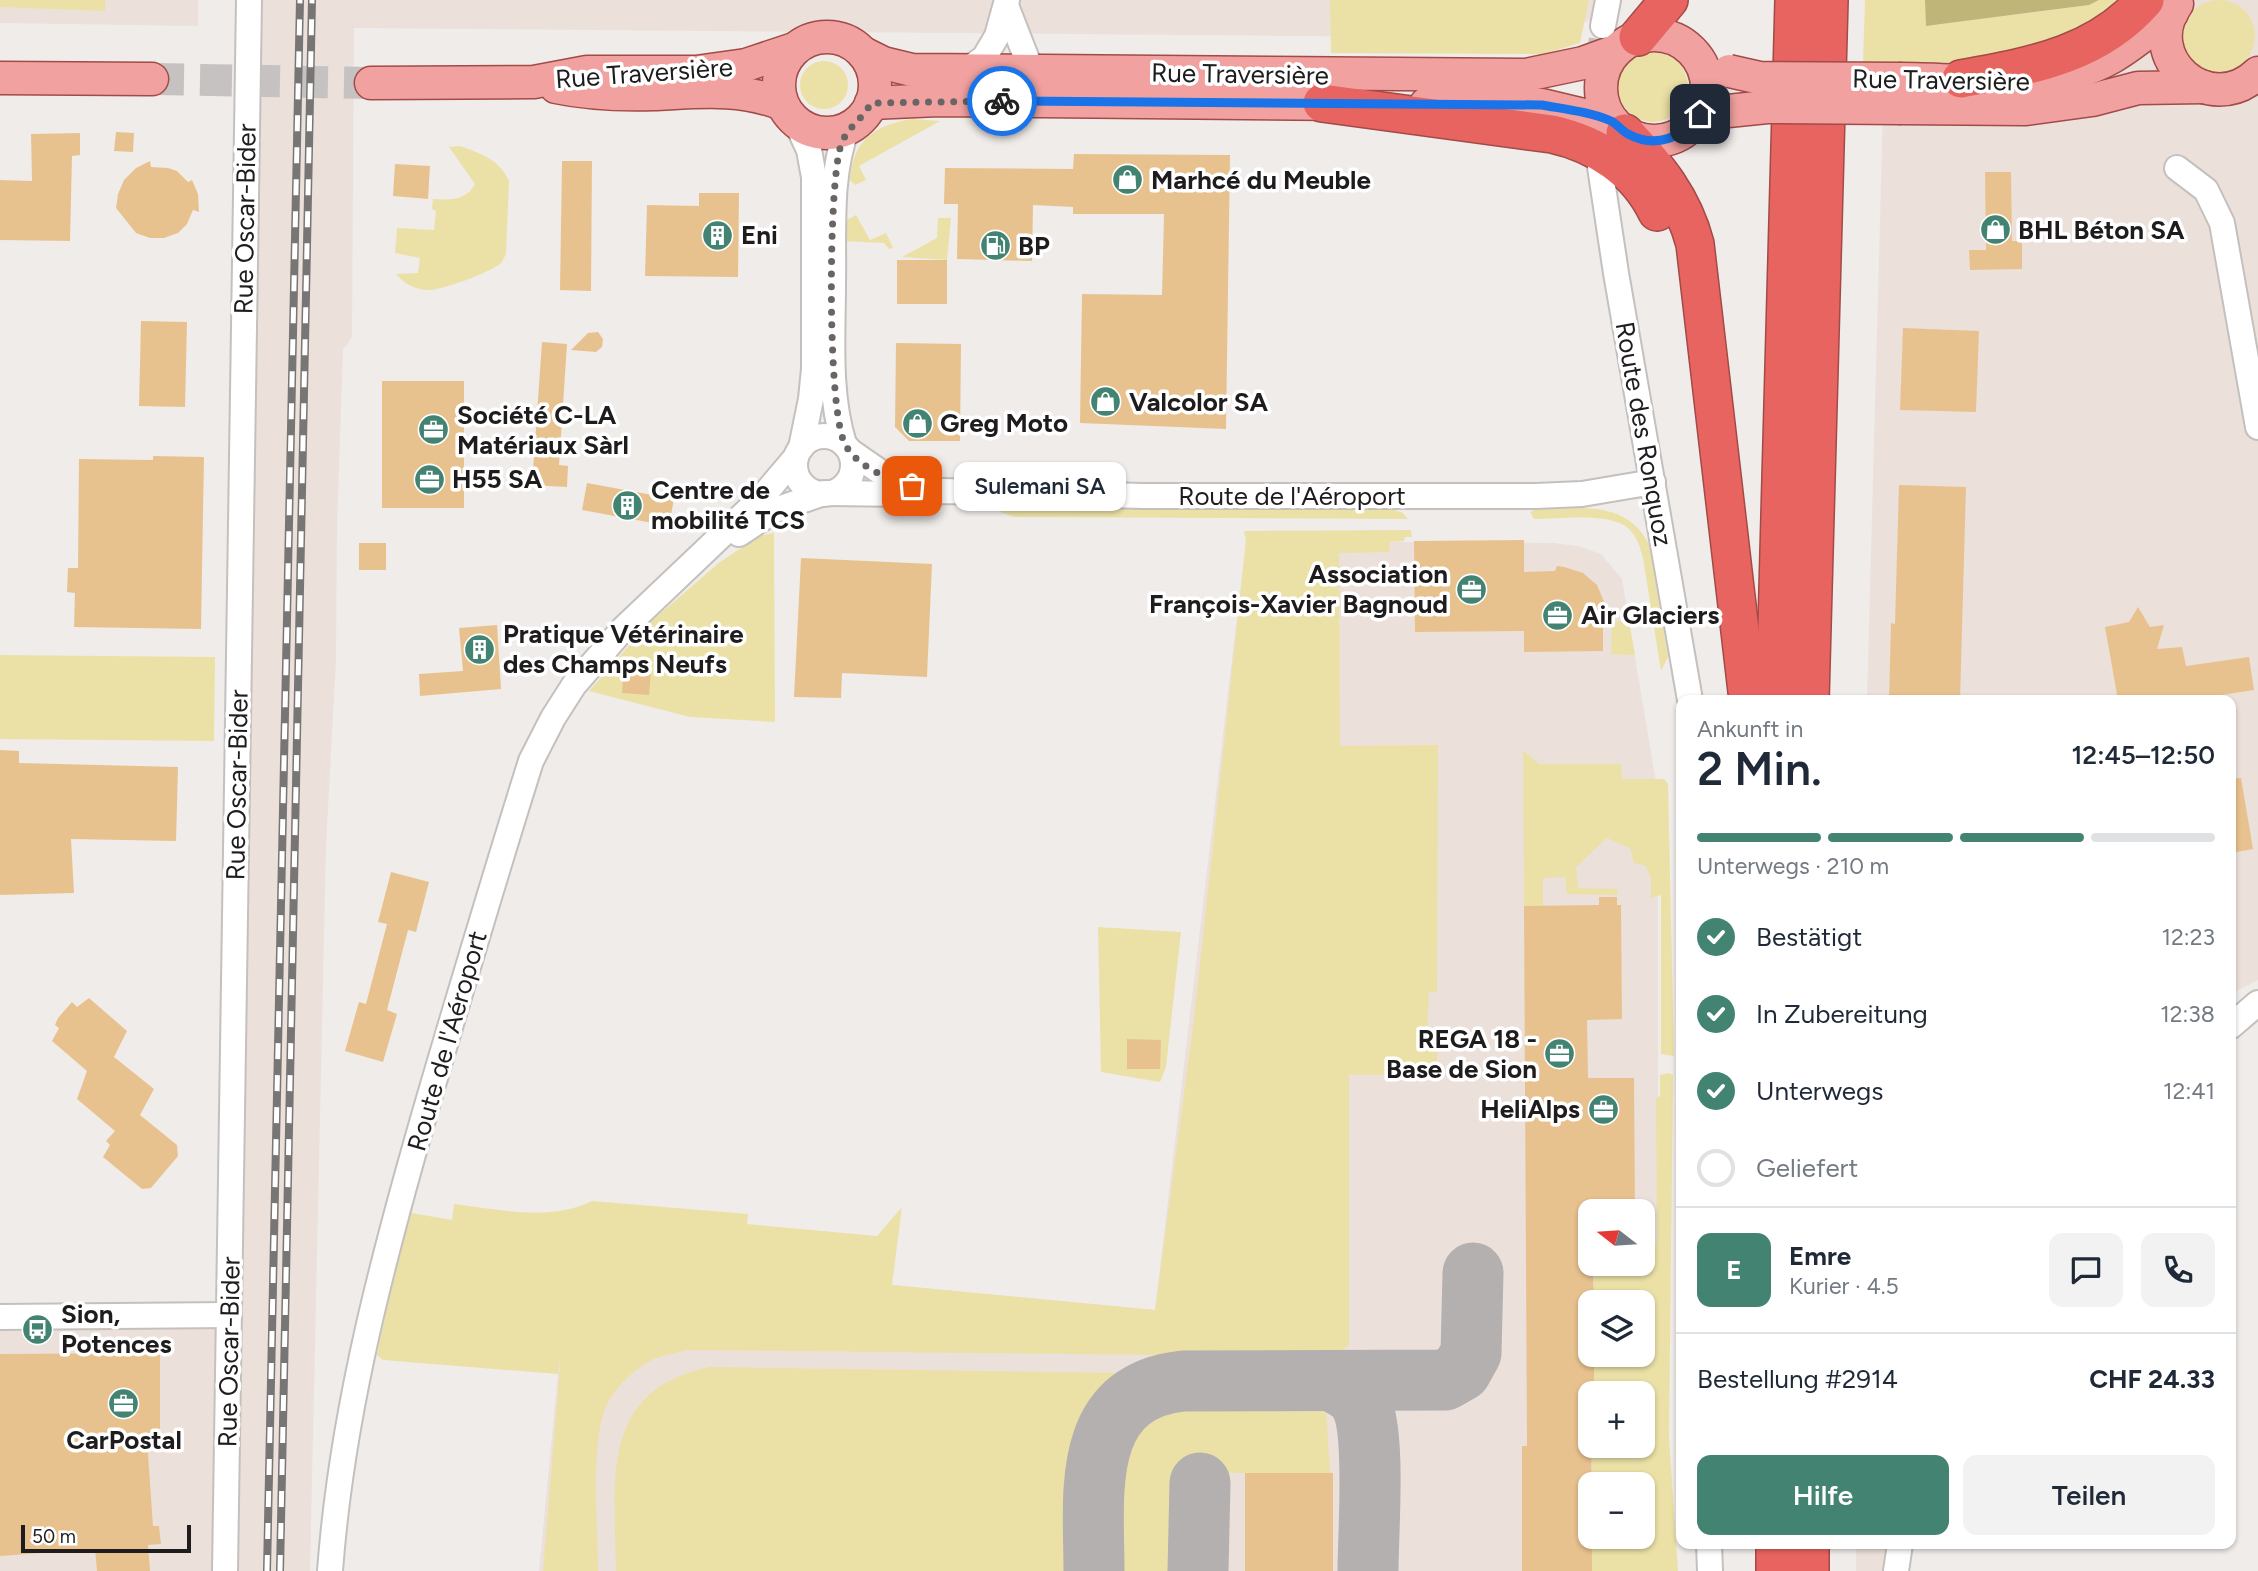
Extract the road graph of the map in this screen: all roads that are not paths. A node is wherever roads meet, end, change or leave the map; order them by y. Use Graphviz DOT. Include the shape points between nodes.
graph roads {
  1 [pos="249,0"];
  2 [pos="1608,0"];
  3 [pos="1669,0"];
  4 [pos="1794,0"];
  5 [pos="1829,0"];
  6 [pos="1844,0"];
  7 [pos="2172,3"];
  8 [pos="1007,4"];
  9 [pos="1619,38"];
  10 [pos="794,49"];
  11 [pos="863,53"];
  12 [pos="1695,54"];
  13 [pos="964,71"];
  14 [pos="1032,72"];
  15 [pos="0,78"];
  16 [pos="152,79"];
  17 [pos="1961,79"];
  18 [pos="2251,81"];
  19 [pos="534,82"];
  20 [pos="371,83"];
  21 [pos="2204,87"];
  22 [pos="1902,94"];
  23 [pos="871,103"];
  24 [pos="1322,103"];
  25 [pos="789,113"];
  26 [pos="1693,124"];
  27 [pos="1619,127"];
  28 [pos="848,128"];
  29 [pos="1600,167"];
  30 [pos="2177,168"];
  31 [pos="1821,217"];
  32 [pos="1707,355"];
  33 [pos="2258,427"];
  34 [pos="847,448"];
  35 [pos="799,453"];
  36 [pos="1653,482"];
  37 [pos="931,491"];
  38 [pos="826,493"];
  39 [pos="689,567"];
  40 [pos="1689,695"];
  41 [pos="1747,695"];
  42 [pos="1775,695"];
  43 [pos="1810,695"];
  44 [pos="2258,1003"];
  45 [pos="2258,1013"];
  46 [pos="2236,1023"];
  47 [pos="2236,1024"];
  48 [pos="229,1315"];
  49 [pos="0,1317"];
  50 [pos="1709,1549"];
  51 [pos="1775,1549"];
  52 [pos="1810,1549"];
  53 [pos="1899,1549"];
  54 [pos="225,1571"];
  55 [pos="330,1571"];
  56 [pos="1710,1571"];
  57 [pos="1775,1571"];
  58 [pos="1810,1571"];
  59 [pos="1896,1571"];
  1 -- 48 [label="street, Rue Oscar-Bider"];
  2 -- 9 [label="street"];
  3 -- 9 [label="highway"];
  4 -- 42 [label="highway"];
  5 -- 31 [label="highway"];
  6 -- 31 [label="highway"];
  7 -- 17 [label="highway" via="2049,62"];
  7 -- 21 [label="main road" via="2166,35 2171,58 2184,76"];
  8 -- 13 [label="street" via="984,58"];
  8 -- 14 [label="street"];
  9 -- 12 [label="main road, Rue Traversière" via="1650,34 1674,39"];
  9 -- 14 [label="main road, Rue Traversière" via="1571,66 1526,75"];
  9 -- 27 [label="main road" via="1601,91"];
  10 -- 11 [label="main road" via="826,37 843,39"];
  10 -- 19 [label="main road, Rue Traversière" via="726,69 587,72"];
  10 -- 25 [label="main road" via="779,77"];
  11 -- 13 [label="main road, Rue Traversière" via="912,70"];
  11 -- 23 [label="main road" via="874,77"];
  12 -- 22 [label="main road, Rue Traversière, bridge" via="1729,71 1760,78"];
  12 -- 26 [label="main road" via="1707,76 1708,91"];
  13 -- 14 [label="main road, Rue Traversière"];
  15 -- 16 [label="main road"];
  17 -- 22 [label="main road, Rue Traversière"];
  18 -- 21 [label="main road" via="2215,90"];
  19 -- 20 [label="main road, Rue Traversière"];
  19 -- 25 [label="main road, Rue Traversière" via="596,93 732,91 763,96"];
  21 -- 22 [label="main road" via="2138,88 2026,109"];
  22 -- 26 [label="main road, Rue Traversière, bridge" via="1728,111"];
  23 -- 24 [label="main road, Rue Traversière"];
  23 -- 28 [label="main road"];
  24 -- 27 [label="main road, Rue Traversière" via="1542,105"];
  24 -- 32 [label="highway" via="1552,134 1608,157 1639,184 1655,208"];
  25 -- 28 [label="main road" via="819,132"];
  25 -- 35 [label="street, Route de l'Aéroport" via="813,164 814,189 814,369"];
  26 -- 27 [label="main road, Rue Traversière" via="1660,141 1648,141"];
  27 -- 32 [label="highway" via="1673,188 1690,226"];
  28 -- 34 [label="street" via="836,164 834,223 835,402"];
  29 -- 36 [label="street, Route des Ronquoz"];
  30 -- 33 [label="street" via="2206,190 2222,223"];
  31 -- 43 [label="highway"];
  32 -- 41 [label="highway"];
  34 -- 35 [label="street" via="837,439 821,436"];
  34 -- 37 [label="street, Route de l'Aéroport" via="892,480"];
  34 -- 38 [label="street" via="853,469 850,478"];
  35 -- 38 [label="street" via="795,466 801,482 815,492"];
  35 -- 39 [label="street, Route de l'Aéroport" via="763,496"];
  36 -- 37 [label="street, Route de l'Aéroport" via="1583,494 1536,496"];
  36 -- 40 [label="street, Route des Ronquoz"];
  37 -- 38 [label="street, Route de l'Aéroport"];
  38 -- 39 [label="street, Route de l'Aéroport" via="775,510"];
  39 -- 55 [label="street, Route de l'Aéroport" via="623,629 574,685 531,761 396,1216 358,1380"];
  44 -- 46 [label="street"];
  45 -- 47 [label="street"];
  48 -- 49 [label="street"];
  48 -- 54 [label="street, Rue Oscar-Bider"];
  50 -- 56 [label="street"];
  51 -- 57 [label="highway"];
  52 -- 58 [label="highway"];
  53 -- 59 [label="street"];
}
